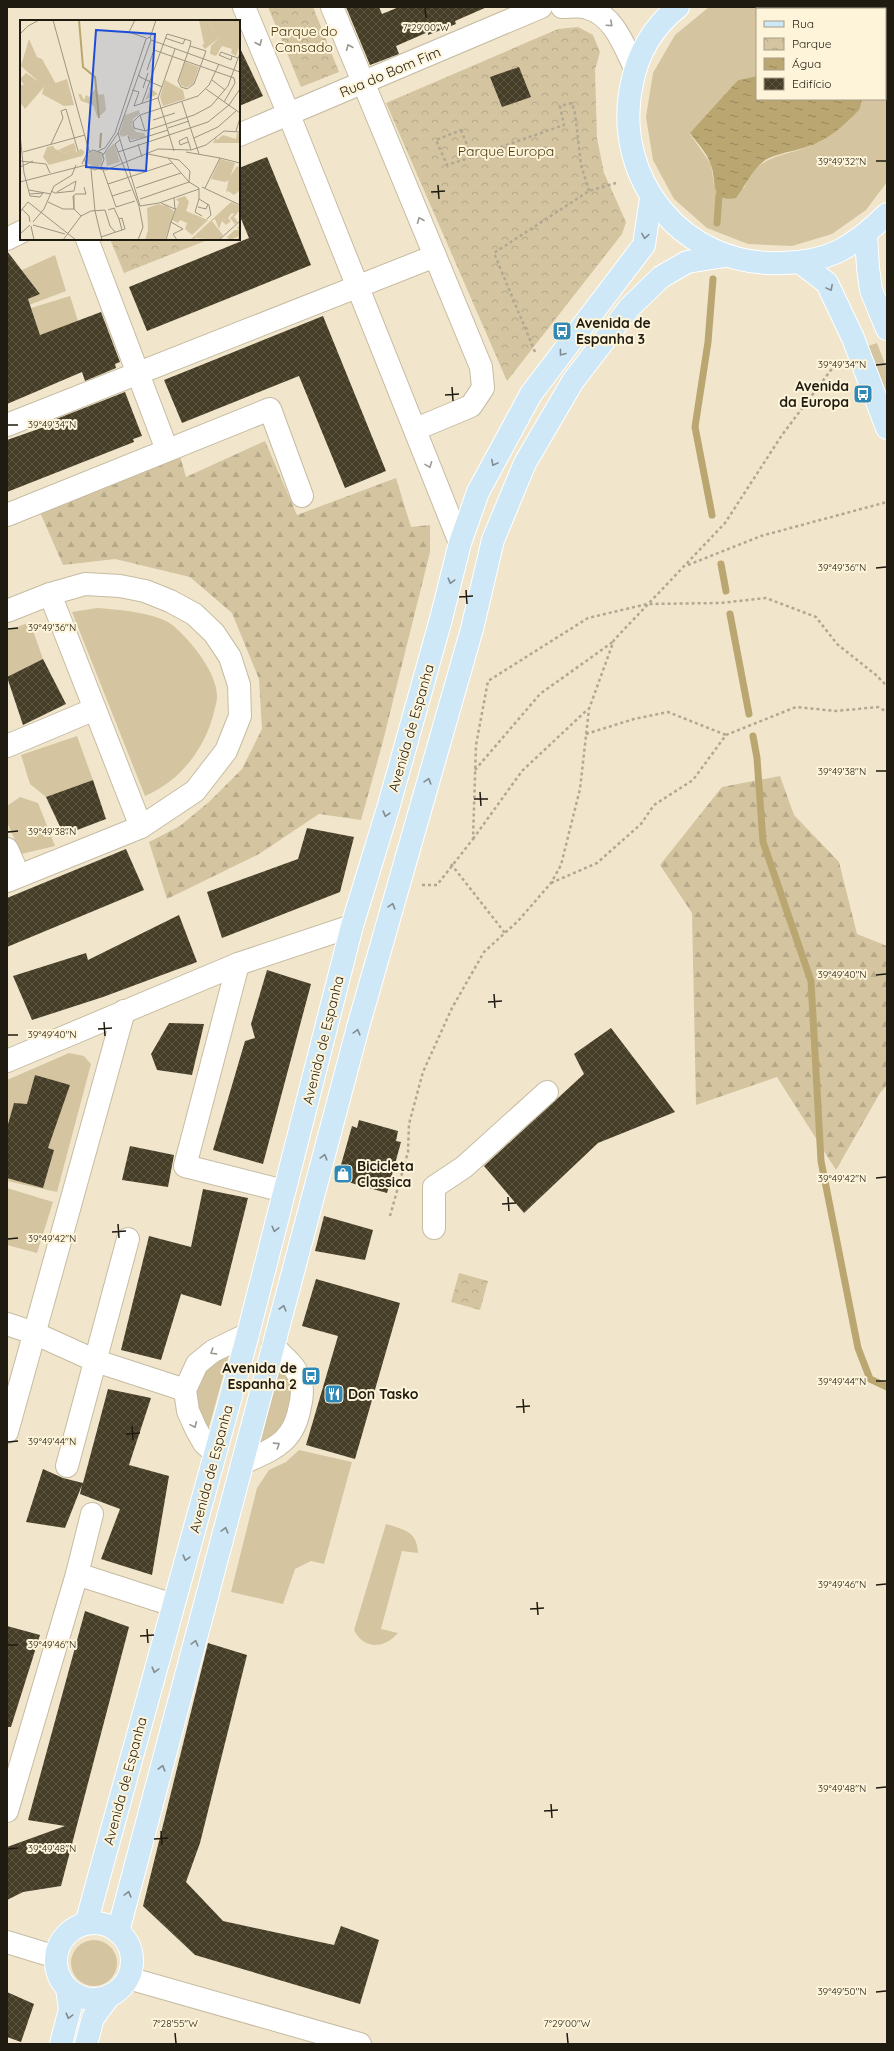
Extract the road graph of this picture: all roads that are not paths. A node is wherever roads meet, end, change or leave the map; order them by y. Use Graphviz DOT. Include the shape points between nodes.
graph roads {
  1 [pos="244,7"];
  2 [pos="332,7"];
  3 [pos="541,7"];
  4 [pos="562,7"];
  5 [pos="678,7"];
  6 [pos="635,68"];
  7 [pos="364,83"];
  8 [pos="289,115"];
  9 [pos="240,135"];
  10 [pos="651,198"];
  11 [pos="887,214"];
  12 [pos="20,232"];
  13 [pos="866,235"];
  14 [pos="7,239"];
  15 [pos="87,240"];
  16 [pos="435,256"];
  17 [pos="725,256"];
  18 [pos="801,262"];
  19 [pos="358,287"];
  20 [pos="887,328"];
  21 [pos="138,375"];
  22 [pos="7,426"];
  23 [pos="887,428"];
  24 [pos="416,429"];
  25 [pos="167,450"];
  26 [pos="302,496"];
  27 [pos="7,515"];
  28 [pos="460,543"];
  29 [pos="50,594"];
  30 [pos="7,611"];
  31 [pos="96,709"];
  32 [pos="7,746"];
  33 [pos="141,827"];
  34 [pos="7,849"];
  35 [pos="13,878"];
  36 [pos="352,926"];
  37 [pos="238,964"];
  38 [pos="124,1010"];
  39 [pos="7,1061"];
  40 [pos="547,1092"];
  41 [pos="284,1191"];
  42 [pos="434,1228"];
  43 [pos="128,1239"];
  44 [pos="7,1324"];
  45 [pos="34,1333"];
  46 [pos="248,1334"];
  47 [pos="273,1346"];
  48 [pos="96,1361"];
  49 [pos="185,1390"];
  50 [pos="7,1432"];
  51 [pos="216,1453"];
  52 [pos="243,1463"];
  53 [pos="67,1466"];
  54 [pos="92,1514"];
  55 [pos="77,1574"];
  56 [pos="173,1605"];
  57 [pos="7,1810"];
  58 [pos="86,1924"];
  59 [pos="118,1932"];
  60 [pos="7,1942"];
  61 [pos="56,1957"];
  62 [pos="128,1978"];
  63 [pos="68,1988"];
  64 [pos="110,1995"];
  65 [pos="61,2044"];
  66 [pos="86,2044"];
  67 [pos="360,2044"];
  1 -- 8 [label="street, one-way"];
  7 -- 2 [label="street, one-way"];
  3 -- 7 [label="street, Rua do Bom Fim"];
  4 -- 6 [label="street, one-way" via="586,7 600,15 614,27"];
  5 -- 6 [label="main road" via="665,16 648,41"];
  6 -- 10 [label="main road" via="628,100 628,133 637,169"];
  7 -- 8 [label="street, Rua do Bom Fim"];
  16 -- 7 [label="street, one-way"];
  8 -- 9 [label="street, Rua do Bom Fim"];
  8 -- 19 [label="street"];
  10 -- 17 [label="main road" via="677,228 700,244"];
  10 -- 28 [label="main road, Avenida de Espanha, one-way" via="644,245 531,394 478,492"];
  11 -- 13 [label="main road"];
  12 -- 14 [label="street"];
  13 -- 18 [label="main road" via="838,251"];
  13 -- 20 [label="main road" via="871,290"];
  15 -- 21 [label="street"];
  16 -- 19 [label="street"];
  16 -- 24 [label="street" via="481,367 483,388 471,406"];
  17 -- 18 [label="main road" via="763,264"];
  47 -- 17 [label="main road, Avenida de Espanha, one-way" via="356,1035 472,629 493,540 525,463 573,381 629,308 661,277 687,262"];
  18 -- 23 [label="main road, one-way" via="827,283 856,345"];
  19 -- 21 [label="street"];
  19 -- 24 [label="street"];
  21 -- 22 [label="street"];
  21 -- 25 [label="street"];
  24 -- 28 [label="street, one-way"];
  25 -- 26 [label="street" via="270,409"];
  25 -- 27 [label="street"];
  28 -- 36 [label="main road, Avenida de Espanha, one-way" via="389,805"];
  29 -- 30 [label="street"];
  29 -- 31 [label="street"];
  29 -- 33 [label="street" via="85,584 120,586 145,591 194,614 214,634 230,657 239,685 240,716 226,751 195,791"];
  31 -- 32 [label="street"];
  31 -- 33 [label="street"];
  33 -- 35 [label="street"];
  34 -- 35 [label="street"];
  36 -- 37 [label="street"];
  36 -- 41 [label="main road, Avenida de Espanha"];
  37 -- 38 [label="street"];
  37 -- 41 [label="street" via="185,1166"];
  38 -- 39 [label="street"];
  38 -- 45 [label="street"];
  40 -- 42 [label="street" via="464,1167 434,1187"];
  41 -- 46 [label="main road, Avenida de Espanha, one-way"];
  43 -- 48 [label="street"];
  44 -- 45 [label="street"];
  45 -- 48 [label="street"];
  45 -- 50 [label="street"];
  46 -- 49 [label="street, one-way" via="213,1351 197,1364"];
  46 -- 51 [label="main road, Avenida de Espanha"];
  47 -- 52 [label="main road, Avenida de Espanha"];
  52 -- 47 [label="street, one-way" via="267,1452 288,1438 298,1419 302,1399 300,1379"];
  48 -- 49 [label="street"];
  48 -- 53 [label="street"];
  49 -- 51 [label="street, one-way" via="188,1410 196,1429 204,1443"];
  51 -- 56 [label="main road, Avenida de Espanha, one-way"];
  59 -- 52 [label="main road, Avenida de Espanha, one-way"];
  54 -- 55 [label="street"];
  55 -- 56 [label="street"];
  55 -- 57 [label="street"];
  56 -- 58 [label="main road, Avenida de Espanha, one-way"];
  58 -- 59 [label="main road" via="104,1924"];
  58 -- 61 [label="main road" via="66,1936"];
  59 -- 62 [label="main road" via="124,1937 131,1952 132,1965"];
  60 -- 61 [label="street"];
  61 -- 63 [label="main road" via="60,1977"];
  62 -- 64 [label="main road" via="121,1988"];
  62 -- 67 [label="street"];
  63 -- 64 [label="main road" via="86,1998 95,1999"];
  63 -- 65 [label="main road, one-way" via="70,2009"];
  64 -- 66 [label="main road" via="93,2018"];
}
